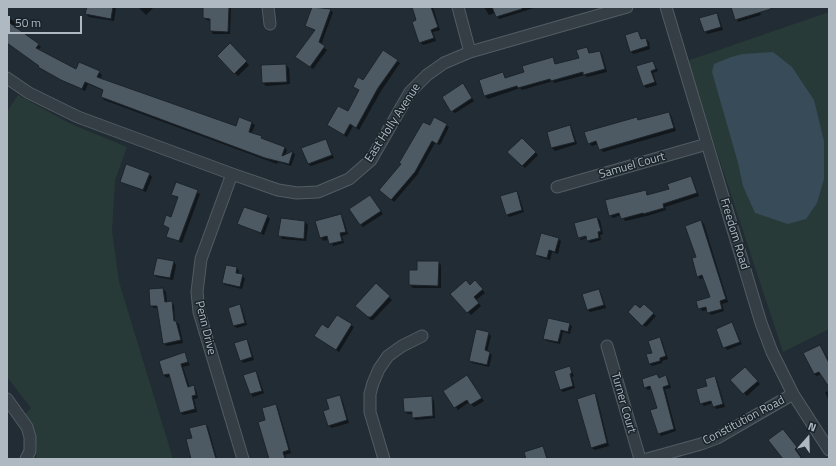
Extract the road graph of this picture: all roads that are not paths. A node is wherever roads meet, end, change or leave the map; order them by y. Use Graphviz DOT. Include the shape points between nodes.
graph roads {
  1 [pos="268,7"];
  2 [pos="458,7"];
  3 [pos="627,7"];
  4 [pos="666,7"];
  5 [pos="270,24"];
  6 [pos="470,52"];
  7 [pos="7,78"];
  8 [pos="707,144"];
  9 [pos="232,174"];
  10 [pos="557,187"];
  11 [pos="422,336"];
  12 [pos="607,346"];
  13 [pos="793,394"];
  14 [pos="7,399"];
  15 [pos="829,450"];
  16 [pos="26,459"];
  17 [pos="243,459"];
  18 [pos="384,459"];
  19 [pos="640,459"];
  20 [pos="647,459"];
  1 -- 5 [label="street"];
  2 -- 6 [label="street"];
  3 -- 6 [label="street, East Holly Avenue"];
  4 -- 8 [label="street, Freedom Road"];
  6 -- 9 [label="street, East Holly Avenue" via="444,63 418,82 404,101 371,160 357,174 340,184 318,192 297,193 278,190"];
  7 -- 9 [label="street, East Holly Avenue" via="35,96 78,117"];
  8 -- 10 [label="street, Samuel Court"];
  8 -- 13 [label="street, Freedom Road" via="761,323"];
  9 -- 17 [label="street, Penn Drive" via="201,259 197,292 200,312"];
  11 -- 18 [label="street" via="388,356 373,383 370,412"];
  12 -- 19 [label="street, Turner Court"];
  13 -- 15 [label="street, Freedom Road"];
  13 -- 20 [label="street, Constitution Road" via="717,438"];
  14 -- 16 [label="street" via="27,427 30,451"];
}
